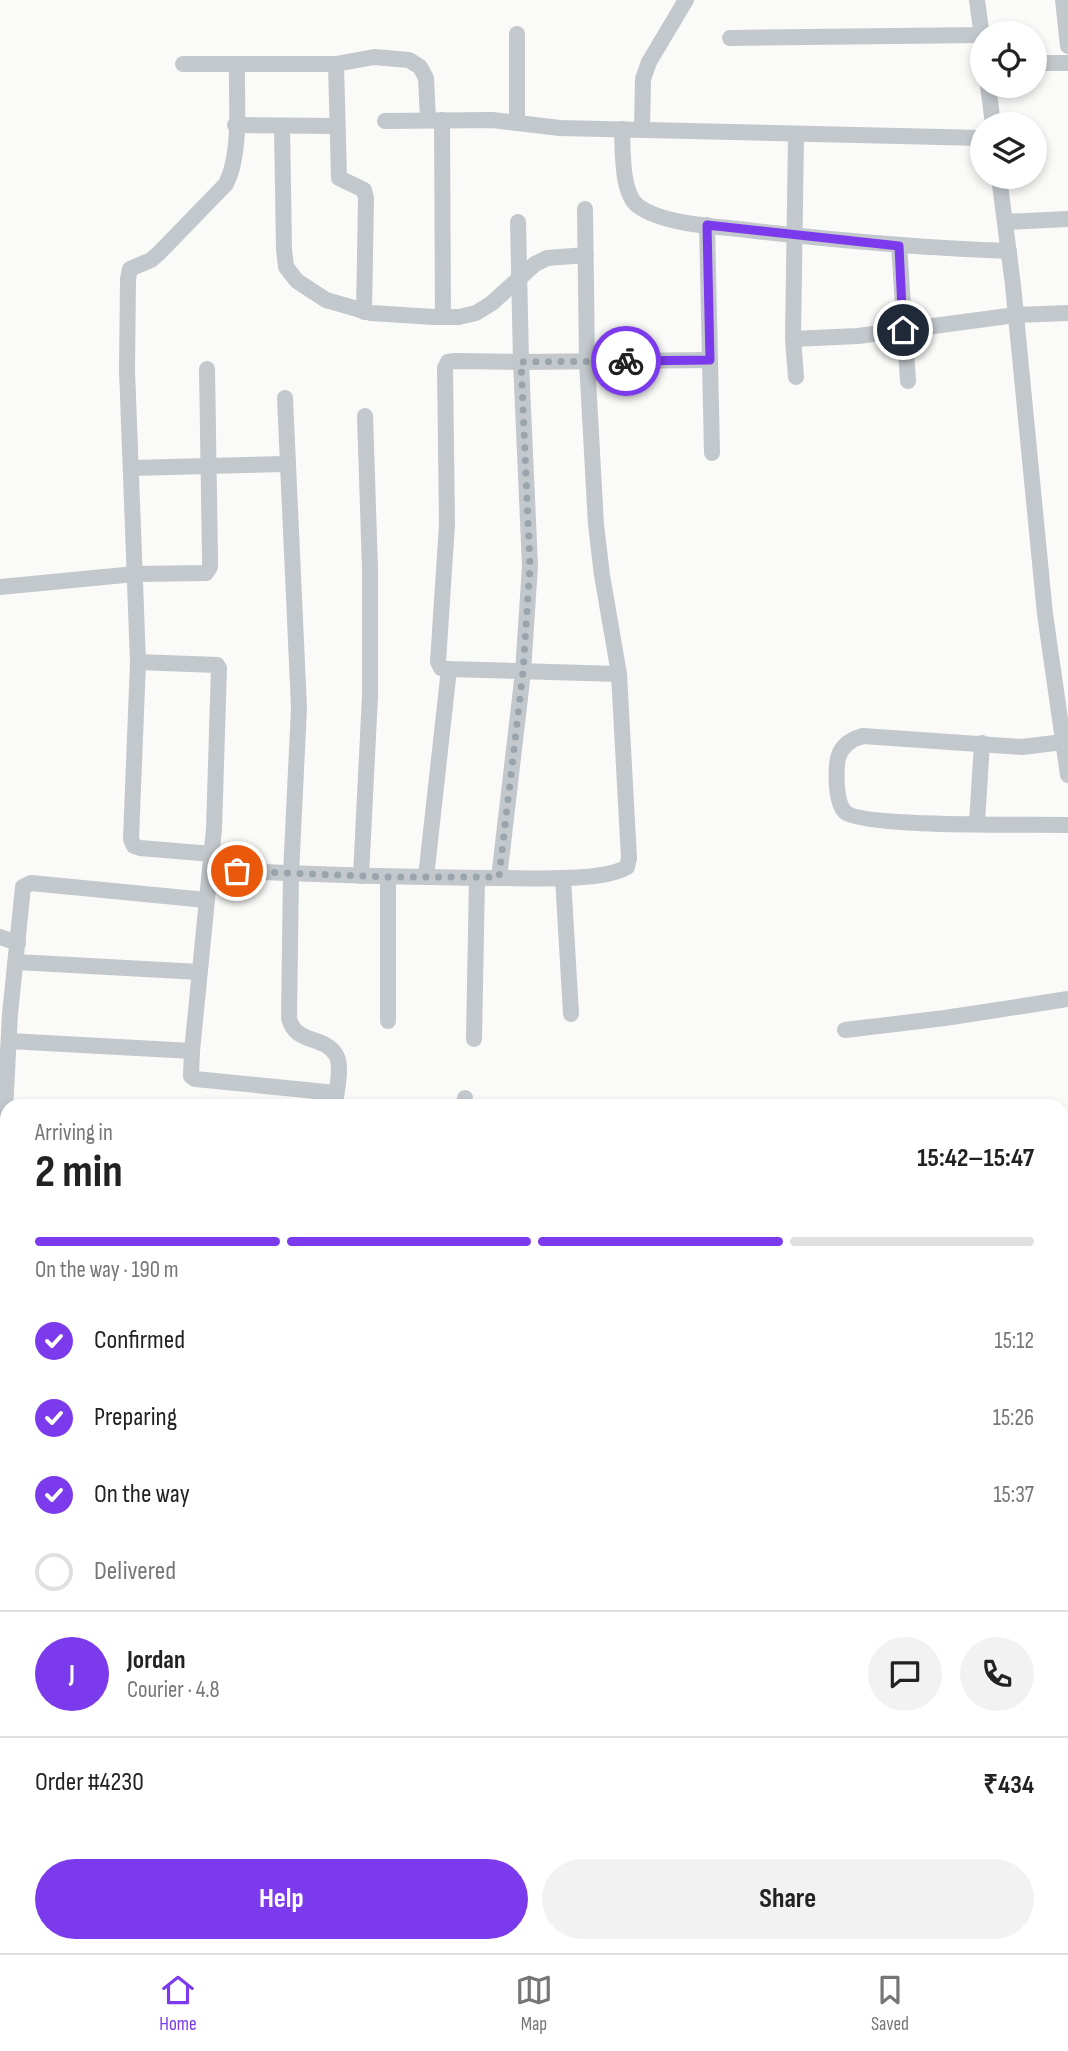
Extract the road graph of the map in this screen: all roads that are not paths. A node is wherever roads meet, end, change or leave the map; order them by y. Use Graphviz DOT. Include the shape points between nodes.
graph roads {
  1 [pos="686,0"];
  2 [pos="977,0"];
  3 [pos="1062,0"];
  4 [pos="980,21"];
  5 [pos="517,34"];
  6 [pos="970,36"];
  7 [pos="730,38"];
  8 [pos="1068,46"];
  9 [pos="1047,63"];
  10 [pos="1068,63"];
  11 [pos="183,64"];
  12 [pos="237,64"];
  13 [pos="336,64"];
  14 [pos="435,120"];
  15 [pos="385,121"];
  16 [pos="517,123"];
  17 [pos="235,125"];
  18 [pos="282,126"];
  19 [pos="336,126"];
  20 [pos="622,130"];
  21 [pos="642,130"];
  22 [pos="796,135"];
  23 [pos="970,138"];
  24 [pos="1001,189"];
  25 [pos="586,209"];
  26 [pos="1068,219"];
  27 [pos="519,222"];
  28 [pos="1005,222"];
  29 [pos="707,225"];
  30 [pos="794,235"];
  31 [pos="899,246"];
  32 [pos="1009,251"];
  33 [pos="586,255"];
  34 [pos="520,277"];
  35 [pos="364,312"];
  36 [pos="1068,313"];
  37 [pos="1016,315"];
  38 [pos="443,317"];
  39 [pos="903,330"];
  40 [pos="793,339"];
  41 [pos="710,360"];
  42 [pos="587,361"];
  43 [pos="521,362"];
  44 [pos="207,369"];
  45 [pos="796,377"];
  46 [pos="908,381"];
  47 [pos="285,398"];
  48 [pos="365,416"];
  49 [pos="712,453"];
  50 [pos="287,464"];
  51 [pos="208,466"];
  52 [pos="131,468"];
  53 [pos="135,574"];
  54 [pos="0,587"];
  55 [pos="138,662"];
  56 [pos="449,669"];
  57 [pos="1060,671"];
  58 [pos="523,672"];
  59 [pos="619,674"];
  60 [pos="1063,742"];
  61 [pos="982,743"];
  62 [pos="1068,775"];
  63 [pos="977,823"];
  64 [pos="1068,825"];
  65 [pos="211,861"];
  66 [pos="291,874"];
  67 [pos="361,876"];
  68 [pos="388,877"];
  69 [pos="426,877"];
  70 [pos="499,877"];
  71 [pos="477,878"];
  72 [pos="563,878"];
  73 [pos="206,900"];
  74 [pos="0,937"];
  75 [pos="18,943"];
  76 [pos="17,962"];
  77 [pos="199,972"];
  78 [pos="1068,999"];
  79 [pos="571,1014"];
  80 [pos="388,1021"];
  81 [pos="845,1030"];
  82 [pos="474,1039"];
  83 [pos="9,1041"];
  84 [pos="192,1051"];
  85 [pos="5,1099"];
  86 [pos="329,1099"];
  87 [pos="336,1099"];
  1 -- 21 [label="street" via="643,79"];
  2 -- 4 [label="street"];
  3 -- 8 [label="street"];
  5 -- 16 [label="street"];
  6 -- 7 [label="street"];
  9 -- 10 [label="street"];
  11 -- 12 [label="street"];
  12 -- 13 [label="street"];
  12 -- 17 [label="street"];
  13 -- 14 [label="street" via="374,57 409,60 426,78"];
  13 -- 19 [label="street"];
  14 -- 15 [label="street"];
  14 -- 16 [label="street"];
  14 -- 38 [label="street"];
  16 -- 20 [label="street"];
  17 -- 18 [label="street"];
  17 -- 52 [label="street" via="232,173 226,184 159,253 130,270 127,370"];
  18 -- 19 [label="street"];
  18 -- 35 [label="street" via="286,267 297,281 326,300"];
  19 -- 35 [label="street" via="339,178 364,190 366,198"];
  20 -- 21 [label="street"];
  20 -- 29 [label="street" via="626,180 636,205 673,220"];
  21 -- 22 [label="street"];
  22 -- 23 [label="street"];
  22 -- 30 [label="street"];
  24 -- 28 [label="street"];
  25 -- 33 [label="street"];
  26 -- 28 [label="street"];
  27 -- 34 [label="street"];
  28 -- 32 [label="street"];
  29 -- 30 [label="street"];
  29 -- 41 [label="street"];
  30 -- 31 [label="street"];
  30 -- 40 [label="street"];
  31 -- 32 [label="street"];
  31 -- 39 [label="street"];
  32 -- 37 [label="street"];
  33 -- 34 [label="street" via="547,258"];
  33 -- 42 [label="street"];
  34 -- 38 [label="street" via="476,313"];
  34 -- 43 [label="street"];
  35 -- 38 [label="street"];
  36 -- 37 [label="street"];
  37 -- 39 [label="street"];
  37 -- 57 [label="street" via="1045,614"];
  39 -- 40 [label="street"];
  39 -- 46 [label="street"];
  40 -- 45 [label="street"];
  41 -- 42 [label="street"];
  41 -- 49 [label="street"];
  42 -- 43 [label="street"];
  42 -- 59 [label="street" via="596,525"];
  43 -- 56 [label="street" via="455,361 445,368 447,524 438,655 442,668"];
  43 -- 58 [label="street" via="530,566"];
  44 -- 51 [label="street"];
  47 -- 50 [label="street"];
  48 -- 67 [label="street" via="370,696"];
  50 -- 51 [label="street"];
  50 -- 66 [label="street" via="299,708"];
  51 -- 52 [label="street"];
  51 -- 53 [label="street" via="210,568 206,573"];
  52 -- 53 [label="street"];
  53 -- 54 [label="street"];
  53 -- 55 [label="street"];
  55 -- 65 [label="street" via="131,839 140,848"];
  55 -- 65 [label="street" via="219,668"];
  56 -- 58 [label="street"];
  56 -- 69 [label="street"];
  57 -- 60 [label="street"];
  58 -- 59 [label="street"];
  58 -- 70 [label="street"];
  59 -- 72 [label="street" via="629,859 620,871"];
  60 -- 61 [label="street" via="1022,747"];
  60 -- 62 [label="street"];
  61 -- 63 [label="street"];
  61 -- 63 [label="street" via="863,736 850,740 841,750 837,765 840,802 845,812 855,817"];
  63 -- 64 [label="street"];
  65 -- 66 [label="street"];
  65 -- 73 [label="street"];
  66 -- 67 [label="street"];
  66 -- 87 [label="street" via="289,1018 297,1033 336,1055"];
  67 -- 68 [label="street"];
  68 -- 69 [label="street"];
  68 -- 80 [label="street"];
  69 -- 71 [label="street"];
  70 -- 71 [label="street"];
  70 -- 72 [label="street"];
  71 -- 82 [label="street"];
  72 -- 79 [label="street"];
  73 -- 75 [label="street" via="31,883 23,887"];
  73 -- 77 [label="street"];
  74 -- 75 [label="street"];
  75 -- 76 [label="street"];
  76 -- 77 [label="street"];
  76 -- 83 [label="street"];
  77 -- 84 [label="street"];
  78 -- 81 [label="street"];
  83 -- 84 [label="street"];
  83 -- 85 [label="street"];
  84 -- 86 [label="street" via="191,1076 195,1079"];
}
